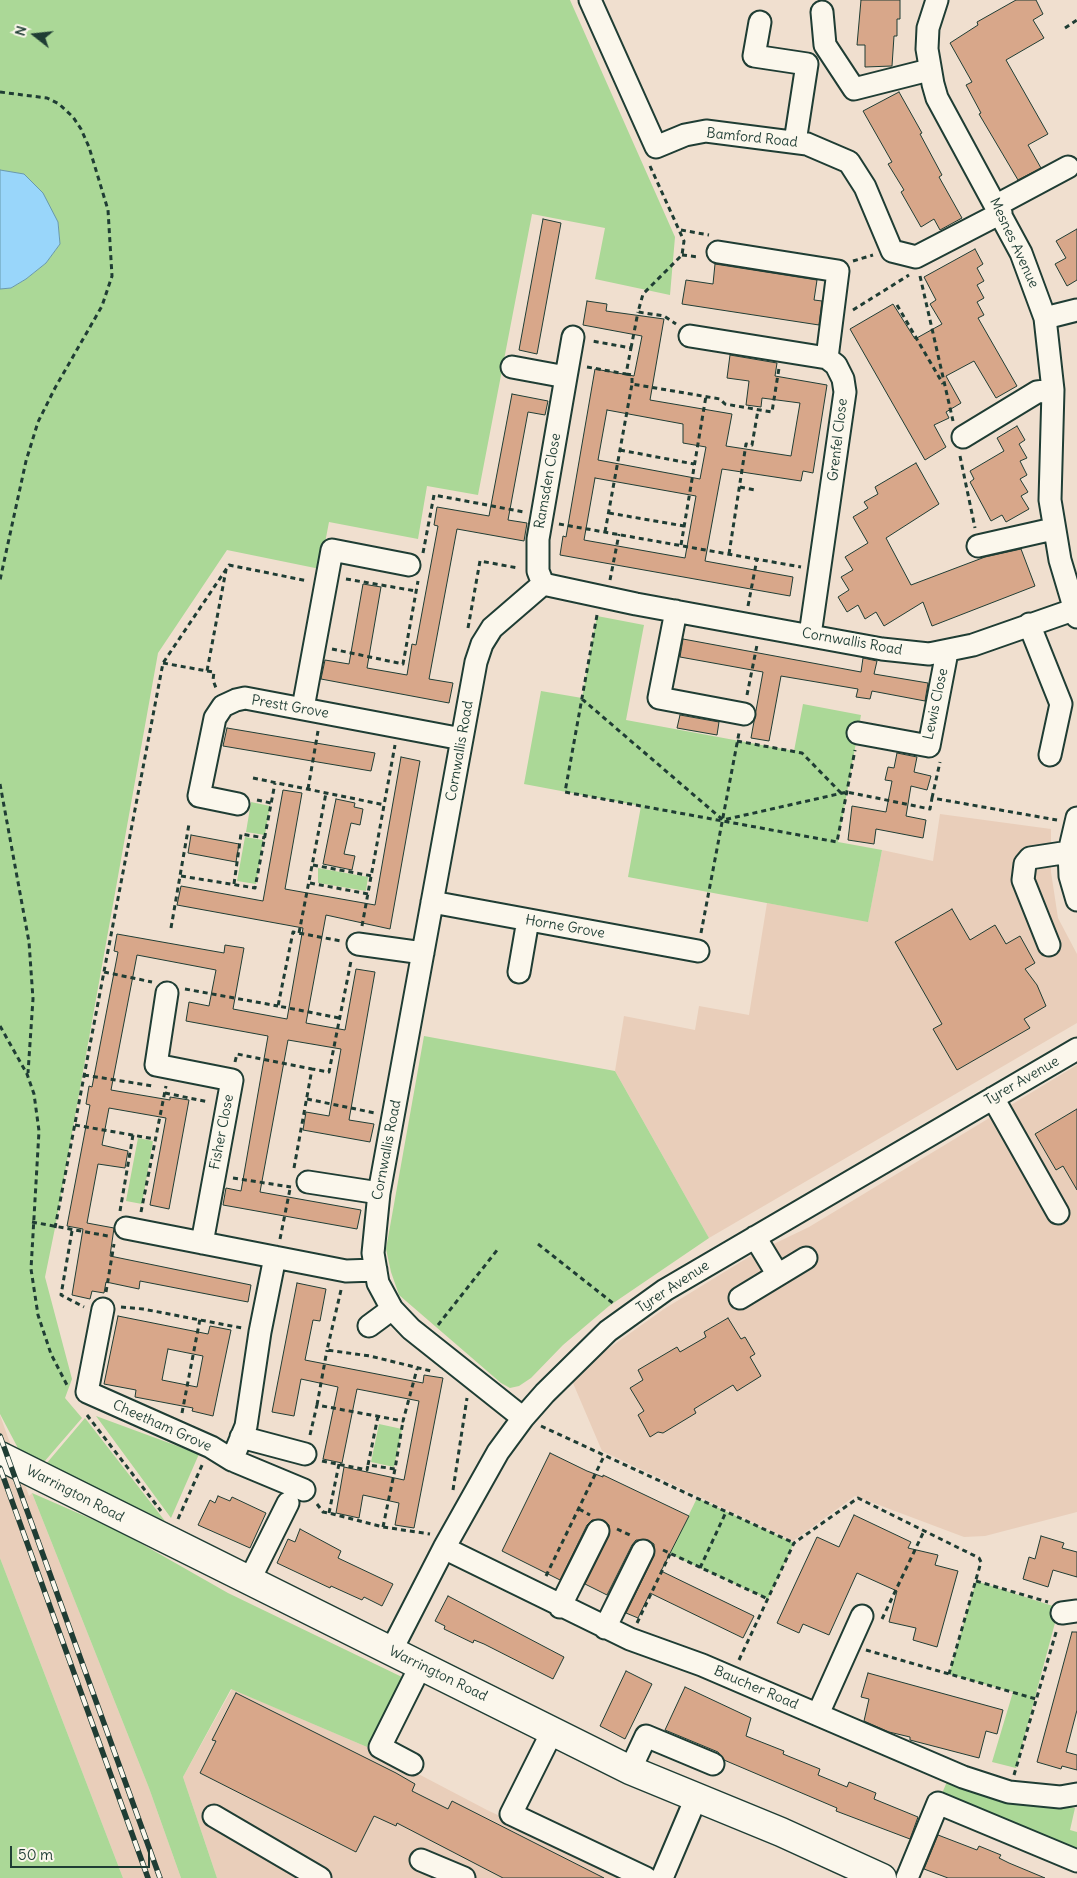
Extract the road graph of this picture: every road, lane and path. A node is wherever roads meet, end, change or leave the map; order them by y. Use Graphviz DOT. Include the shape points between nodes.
graph roads {
  1 [pos="590,0"];
  2 [pos="936,0"];
  3 [pos="822,12"];
  4 [pos="1077,20"];
  5 [pos="760,22"];
  6 [pos="1065,28"];
  7 [pos="929,70"];
  8 [pos="0,92"];
  9 [pos="795,142"];
  10 [pos="648,160"];
  11 [pos="1068,167"];
  12 [pos="999,209"];
  13 [pos="892,251"];
  14 [pos="718,252"];
  15 [pos="917,262"];
  16 [pos="838,272"];
  17 [pos="897,304"];
  18 [pos="1077,310"];
  19 [pos="638,312"];
  20 [pos="1045,318"];
  21 [pos="831,328"];
  22 [pos="690,336"];
  23 [pos="573,337"];
  24 [pos="632,348"];
  25 [pos="782,352"];
  26 [pos="827,358"];
  27 [pos="512,367"];
  28 [pos="568,370"];
  29 [pos="626,374"];
  30 [pos="632,384"];
  31 [pos="945,387"];
  32 [pos="1054,390"];
  33 [pos="706,396"];
  34 [pos="758,410"];
  35 [pos="959,439"];
  36 [pos="620,450"];
  37 [pos="694,464"];
  38 [pos="740,487"];
  39 [pos="755,490"];
  40 [pos="609,513"];
  41 [pos="541,521"];
  42 [pos="684,526"];
  43 [pos="1054,529"];
  44 [pos="605,532"];
  45 [pos="619,534"];
  46 [pos="680,545"];
  47 [pos="978,546"];
  48 [pos="729,554"];
  49 [pos="757,559"];
  50 [pos="409,564"];
  51 [pos="227,568"];
  52 [pos="819,570"];
  53 [pos="540,578"];
  54 [pos="0,580"];
  55 [pos="327,580"];
  56 [pos="416,591"];
  57 [pos="604,597"];
  58 [pos="676,611"];
  59 [pos="1075,613"];
  60 [pos="1029,624"];
  61 [pos="753,625"];
  62 [pos="810,634"];
  63 [pos="947,652"];
  64 [pos="476,662"];
  65 [pos="163,663"];
  66 [pos="582,698"];
  67 [pos="312,710"];
  68 [pos="744,714"];
  69 [pos="398,727"];
  70 [pos="858,733"];
  71 [pos="462,739"];
  72 [pos="738,741"];
  73 [pos="929,746"];
  74 [pos="1050,755"];
  75 [pos="253,778"];
  76 [pos="275,783"];
  77 [pos="0,784"];
  78 [pos="308,789"];
  79 [pos="326,793"];
  80 [pos="845,793"];
  81 [pos="932,798"];
  82 [pos="243,802"];
  83 [pos="271,803"];
  84 [pos="385,806"];
  85 [pos="723,820"];
  86 [pos="1076,821"];
  87 [pos="190,824"];
  88 [pos="265,838"];
  89 [pos="1069,852"];
  90 [pos="313,865"];
  91 [pos="180,876"];
  92 [pos="372,876"];
  93 [pos="310,883"];
  94 [pos="234,884"];
  95 [pos="368,894"];
  96 [pos="1077,900"];
  97 [pos="432,902"];
  98 [pos="528,920"];
  99 [pos="172,928"];
  100 [pos="299,933"];
  101 [pos="358,944"];
  102 [pos="1049,945"];
  103 [pos="698,951"];
  104 [pos="423,953"];
  105 [pos="104,972"];
  106 [pos="519,972"];
  107 [pos="168,988"];
  108 [pos="278,1006"];
  109 [pos="339,1018"];
  110 [pos="0,1026"];
  111 [pos="1077,1049"];
  112 [pos="312,1069"];
  113 [pos="28,1074"];
  114 [pos="84,1075"];
  115 [pos="167,1078"];
  116 [pos="232,1080"];
  117 [pos="165,1093"];
  118 [pos="993,1098"];
  119 [pos="306,1100"];
  120 [pos="227,1105"];
  121 [pos="394,1116"];
  122 [pos="75,1125"];
  123 [pos="133,1135"];
  124 [pos="155,1139"];
  125 [pos="213,1174"];
  126 [pos="299,1184"];
  127 [pos="379,1193"];
  128 [pos="1058,1213"];
  129 [pos="32,1222"];
  130 [pos="127,1225"];
  131 [pos="55,1228"];
  132 [pos="72,1230"];
  133 [pos="755,1237"];
  134 [pos="202,1242"];
  135 [pos="538,1244"];
  136 [pos="498,1249"];
  137 [pos="276,1257"];
  138 [pos="806,1258"];
  139 [pos="376,1270"];
  140 [pos="778,1275"];
  141 [pos="740,1298"];
  142 [pos="392,1309"];
  143 [pos="102,1313"];
  144 [pos="629,1315"];
  145 [pos="200,1319"];
  146 [pos="368,1326"];
  147 [pos="260,1332"];
  148 [pos="426,1341"];
  149 [pos="327,1350"];
  150 [pos="417,1369"];
  151 [pos="471,1377"];
  152 [pos="71,1394"];
  153 [pos="317,1404"];
  154 [pos="83,1410"];
  155 [pos="378,1416"];
  156 [pos="522,1418"];
  157 [pos="403,1421"];
  158 [pos="178,1434"];
  159 [pos="241,1437"];
  160 [pos="211,1446"];
  161 [pos="305,1454"];
  162 [pos="0,1456"];
  163 [pos="604,1456"];
  164 [pos="232,1460"];
  165 [pos="339,1464"];
  166 [pos="368,1465"];
  167 [pos="395,1470"];
  168 [pos="296,1497"];
  169 [pos="451,1500"];
  170 [pos="579,1509"];
  171 [pos="162,1511"];
  172 [pos="726,1512"];
  173 [pos="329,1513"];
  174 [pos="176,1523"];
  175 [pos="601,1525"];
  176 [pos="383,1527"];
  177 [pos="794,1543"];
  178 [pos="645,1545"];
  179 [pos="444,1548"];
  180 [pos="670,1554"];
  181 [pos="700,1568"];
  182 [pos="249,1581"];
  183 [pos="976,1581"];
  184 [pos="537,1595"];
  185 [pos="768,1599"];
  186 [pos="560,1607"];
  187 [pos="1069,1612"];
  188 [pos="862,1616"];
  189 [pos="605,1628"];
  190 [pos="630,1639"];
  191 [pos="865,1650"];
  192 [pos="392,1651"];
  193 [pos="421,1665"];
  194 [pos="949,1674"];
  195 [pos="731,1677"];
  196 [pos="1036,1699"];
  197 [pos="818,1714"];
  198 [pos="552,1732"];
  199 [pos="412,1764"];
  200 [pos="713,1764"];
  201 [pos="630,1770"];
  202 [pos="1009,1792"];
  203 [pos="1077,1794"];
  204 [pos="696,1798"];
  205 [pos="214,1816"];
  206 [pos="421,1860"];
  207 [pos="1077,1861"];
  208 [pos="846,1870"];
  209 [pos="320,1878"];
  210 [pos="464,1878"];
  211 [pos="646,1878"];
  212 [pos="662,1878"];
  213 [pos="882,1878"];
  214 [pos="907,1878"];
  1 -- 9 [label="street, Bamford Road" via="656,147 685,135 706,131"];
  2 -- 7 [label="street, Mesnes Avenue" via="928,28"];
  3 -- 7 [label="street" via="825,45 854,89"];
  4 -- 6 [label="path"];
  5 -- 9 [label="street" via="754,56 807,64"];
  7 -- 12 [label="street, Mesnes Avenue" via="938,98"];
  8 -- 54 [label="path" via="47,98 60,104 81,129 90,147 108,210 112,276 102,306 38,422 26,461"];
  9 -- 13 [label="street, Bamford Road" via="849,162 865,186"];
  10 -- 19 [label="path" via="684,241 682,255 643,294"];
  11 -- 12 [label="street"];
  12 -- 15 [label="street"];
  12 -- 20 [label="street, Mesnes Avenue" via="1025,261"];
  13 -- 15 [label="street"];
  13 -- 16 [label="path" via="863,256"];
  14 -- 16 [label="street"];
  15 -- 21 [label="path" via="897,284 860,304"];
  15 -- 31 [label="path"];
  16 -- 21 [label="street"];
  17 -- 31 [label="path"];
  18 -- 20 [label="street"];
  19 -- 22 [label="path" via="664,316"];
  19 -- 24 [label="path"];
  20 -- 32 [label="street, Mesnes Avenue"];
  21 -- 26 [label="street"];
  22 -- 25 [label="street"];
  23 -- 24 [label="path"];
  23 -- 28 [label="street, Ramsden Close"];
  24 -- 29 [label="path"];
  25 -- 26 [label="street"];
  25 -- 34 [label="path" via="772,412"];
  26 -- 52 [label="street, Grenfel Close" via="836,365 845,392"];
  27 -- 28 [label="street"];
  28 -- 29 [label="path"];
  28 -- 41 [label="street, Ramsden Close"];
  29 -- 30 [label="path" via="632,375"];
  30 -- 33 [label="path"];
  30 -- 36 [label="path"];
  31 -- 35 [label="path"];
  32 -- 35 [label="street" via="1037,392"];
  32 -- 43 [label="street, Mesnes Avenue" via="1049,474"];
  33 -- 34 [label="path" via="720,398 724,404"];
  33 -- 37 [label="path"];
  34 -- 38 [label="path" via="752,445 746,444"];
  35 -- 47 [label="path"];
  36 -- 37 [label="path"];
  36 -- 40 [label="path"];
  37 -- 42 [label="path"];
  38 -- 39 [label="path"];
  38 -- 48 [label="path"];
  40 -- 42 [label="path"];
  40 -- 44 [label="path"];
  41 -- 44 [label="path"];
  41 -- 53 [label="street, Ramsden Close" via="538,539"];
  42 -- 46 [label="path"];
  43 -- 47 [label="street"];
  43 -- 59 [label="street, Mesnes Avenue"];
  44 -- 45 [label="path"];
  45 -- 46 [label="path"];
  45 -- 57 [label="path"];
  46 -- 48 [label="path"];
  48 -- 49 [label="path"];
  49 -- 52 [label="path"];
  49 -- 61 [label="path"];
  50 -- 55 [label="street" via="332,550"];
  51 -- 55 [label="path" via="229,565"];
  51 -- 65 [label="path"];
  51 -- 65 [label="path" via="207,671"];
  52 -- 62 [label="street, Grenfel Close"];
  53 -- 57 [label="street, Cornwallis Road"];
  53 -- 64 [label="street, Cornwallis Road" via="492,628"];
  53 -- 64 [label="path" via="480,561 467,634"];
  55 -- 56 [label="path"];
  55 -- 67 [label="street"];
  57 -- 58 [label="street, Cornwallis Road"];
  57 -- 66 [label="path"];
  58 -- 61 [label="street, Cornwallis Road"];
  58 -- 68 [label="street" via="659,698"];
  59 -- 60 [label="street, Cornwallis Road"];
  60 -- 63 [label="street, Cornwallis Road"];
  60 -- 74 [label="street" via="1061,704"];
  61 -- 62 [label="street, Cornwallis Road"];
  61 -- 68 [label="path"];
  62 -- 63 [label="street, Cornwallis Road" via="882,649 929,654"];
  63 -- 73 [label="street, Lewis Close"];
  64 -- 71 [label="street, Cornwallis Road"];
  65 -- 105 [label="path"];
  66 -- 85 [label="path"];
  66 -- 85 [label="path" via="565,792"];
  67 -- 69 [label="street, Prestt Grove"];
  67 -- 78 [label="path"];
  67 -- 82 [label="street, Prestt Grove" via="245,698 230,702 219,712 198,796"];
  68 -- 72 [label="path"];
  69 -- 71 [label="street, Prestt Grove"];
  69 -- 84 [label="path"];
  70 -- 73 [label="street, Lewis Close"];
  70 -- 80 [label="path"];
  71 -- 97 [label="street, Cornwallis Road"];
  72 -- 80 [label="path" via="802,753"];
  72 -- 85 [label="path"];
  73 -- 81 [label="path" via="940,758"];
  75 -- 76 [label="path"];
  76 -- 78 [label="path"];
  76 -- 83 [label="path"];
  77 -- 113 [label="path" via="28,942 33,999"];
  78 -- 79 [label="path"];
  79 -- 84 [label="path"];
  79 -- 90 [label="path"];
  80 -- 81 [label="path" via="930,809"];
  80 -- 85 [label="path"];
  80 -- 85 [label="path" via="838,842"];
  81 -- 86 [label="path"];
  82 -- 83 [label="path"];
  83 -- 88 [label="path"];
  84 -- 92 [label="path"];
  85 -- 103 [label="path"];
  86 -- 89 [label="street"];
  87 -- 91 [label="path"];
  88 -- 94 [label="path" via="255,888"];
  88 -- 94 [label="path" via="242,834"];
  89 -- 96 [label="street" via="1070,876"];
  89 -- 102 [label="street" via="1030,858 1025,864 1024,880"];
  90 -- 92 [label="path"];
  90 -- 93 [label="path"];
  91 -- 94 [label="path"];
  91 -- 99 [label="path"];
  92 -- 95 [label="path"];
  93 -- 95 [label="path"];
  93 -- 100 [label="path"];
  95 -- 101 [label="path"];
  97 -- 98 [label="street, Horne Grove"];
  97 -- 104 [label="street, Cornwallis Road"];
  98 -- 103 [label="street, Horne Grove"];
  98 -- 106 [label="street"];
  100 -- 101 [label="path"];
  100 -- 108 [label="path" via="293,932"];
  101 -- 104 [label="street"];
  101 -- 109 [label="path" via="349,964"];
  104 -- 121 [label="street, Cornwallis Road"];
  105 -- 107 [label="path"];
  105 -- 114 [label="path"];
  107 -- 108 [label="path"];
  107 -- 115 [label="street" via="156,1065"];
  108 -- 109 [label="path"];
  109 -- 112 [label="path" via="330,1072"];
  110 -- 113 [label="path"];
  111 -- 118 [label="street, Tyrer Avenue"];
  112 -- 116 [label="path" via="237,1054"];
  112 -- 119 [label="path"];
  113 -- 129 [label="path" via="40,1131"];
  114 -- 115 [label="path"];
  114 -- 122 [label="path"];
  115 -- 116 [label="street, Fisher Close"];
  115 -- 117 [label="path"];
  116 -- 120 [label="street, Fisher Close"];
  117 -- 120 [label="path"];
  117 -- 124 [label="path"];
  118 -- 128 [label="street"];
  118 -- 133 [label="street, Tyrer Avenue"];
  119 -- 121 [label="path"];
  119 -- 126 [label="path"];
  120 -- 125 [label="street, Fisher Close"];
  121 -- 127 [label="street, Cornwallis Road"];
  122 -- 123 [label="path"];
  122 -- 131 [label="path"];
  123 -- 124 [label="path"];
  123 -- 130 [label="path"];
  124 -- 130 [label="path"];
  125 -- 126 [label="path"];
  125 -- 134 [label="street, Fisher Close"];
  126 -- 127 [label="street"];
  126 -- 137 [label="path"];
  127 -- 139 [label="street, Cornwallis Road" via="374,1234"];
  129 -- 131 [label="path"];
  129 -- 152 [label="path" via="31,1269 38,1315 50,1354"];
  130 -- 134 [label="street"];
  131 -- 132 [label="path"];
  132 -- 143 [label="path" via="61,1295"];
  132 -- 143 [label="path" via="115,1237"];
  133 -- 140 [label="street"];
  133 -- 144 [label="street, Tyrer Avenue"];
  134 -- 137 [label="street"];
  135 -- 144 [label="path"];
  136 -- 148 [label="path"];
  137 -- 139 [label="street" via="346,1270"];
  137 -- 147 [label="street"];
  138 -- 140 [label="street"];
  139 -- 142 [label="street, Cornwallis Road" via="378,1283"];
  140 -- 141 [label="street"];
  142 -- 146 [label="street"];
  142 -- 148 [label="street, Cornwallis Road"];
  143 -- 145 [label="path" via="114,1306"];
  143 -- 158 [label="street, Cheetham Grove" via="87,1392"];
  144 -- 156 [label="street, Tyrer Avenue" via="570,1366"];
  145 -- 147 [label="path"];
  145 -- 158 [label="path"];
  147 -- 159 [label="street" via="246,1426"];
  148 -- 151 [label="street, Cornwallis Road"];
  149 -- 153 [label="path"];
  150 -- 157 [label="path"];
  151 -- 156 [label="street, Cornwallis Road"];
  151 -- 169 [label="path"];
  153 -- 155 [label="path"];
  153 -- 161 [label="path"];
  154 -- 171 [label="path"];
  155 -- 157 [label="path"];
  155 -- 166 [label="path"];
  156 -- 163 [label="path"];
  156 -- 179 [label="street, Tyrer Avenue" via="472,1494"];
  157 -- 167 [label="path"];
  158 -- 160 [label="street, Cheetham Grove"];
  159 -- 161 [label="street"];
  159 -- 164 [label="street"];
  160 -- 164 [label="street, Cheetham Grove"];
  160 -- 174 [label="path"];
  161 -- 165 [label="path" via="316,1460"];
  162 -- 182 [label="main road, Warrington Road"];
  163 -- 170 [label="path"];
  163 -- 172 [label="path"];
  164 -- 168 [label="street, Cheetham Grove"];
  165 -- 166 [label="path" via="367,1470"];
  165 -- 173 [label="path"];
  166 -- 167 [label="path"];
  167 -- 176 [label="path"];
  168 -- 173 [label="path"];
  168 -- 182 [label="street"];
  170 -- 175 [label="path"];
  170 -- 184 [label="path"];
  172 -- 177 [label="path"];
  172 -- 181 [label="path"];
  173 -- 176 [label="path"];
  175 -- 178 [label="path"];
  175 -- 186 [label="street"];
  176 -- 179 [label="path" via="433,1534"];
  177 -- 183 [label="path" via="858,1498 979,1558 981,1562"];
  177 -- 185 [label="path"];
  178 -- 180 [label="path"];
  178 -- 189 [label="street"];
  179 -- 184 [label="street, Baucher Road"];
  179 -- 192 [label="street, Tyrer Avenue"];
  180 -- 181 [label="path"];
  180 -- 190 [label="path"];
  181 -- 185 [label="path"];
  182 -- 192 [label="main road, Warrington Road"];
  183 -- 187 [label="path" via="1057,1605"];
  183 -- 194 [label="path"];
  184 -- 186 [label="street, Baucher Road"];
  185 -- 195 [label="path"];
  186 -- 189 [label="street, Baucher Road"];
  187 -- 196 [label="path"];
  188 -- 197 [label="street"];
  189 -- 190 [label="street, Baucher Road"];
  190 -- 195 [label="street, Baucher Road"];
  191 -- 194 [label="path"];
  192 -- 193 [label="main road, Warrington Road"];
  193 -- 198 [label="main road, Warrington Road"];
  193 -- 199 [label="street" via="380,1747"];
  194 -- 196 [label="path"];
  195 -- 197 [label="street, Baucher Road"];
  196 -- 202 [label="path"];
  197 -- 202 [label="street, Baucher Road" via="963,1776"];
  198 -- 201 [label="main road, Warrington Road"];
  198 -- 211 [label="street" via="512,1814"];
  200 -- 201 [label="street" via="646,1736"];
  201 -- 204 [label="main road, Warrington Road"];
  202 -- 203 [label="street, Baucher Road" via="1060,1797"];
  204 -- 208 [label="main road, Warrington Road"];
  204 -- 212 [label="street"];
  205 -- 209 [label="street"];
  206 -- 210 [label="street"];
  207 -- 214 [label="street" via="938,1803"];
  208 -- 213 [label="main road, Warrington Road"];
}
